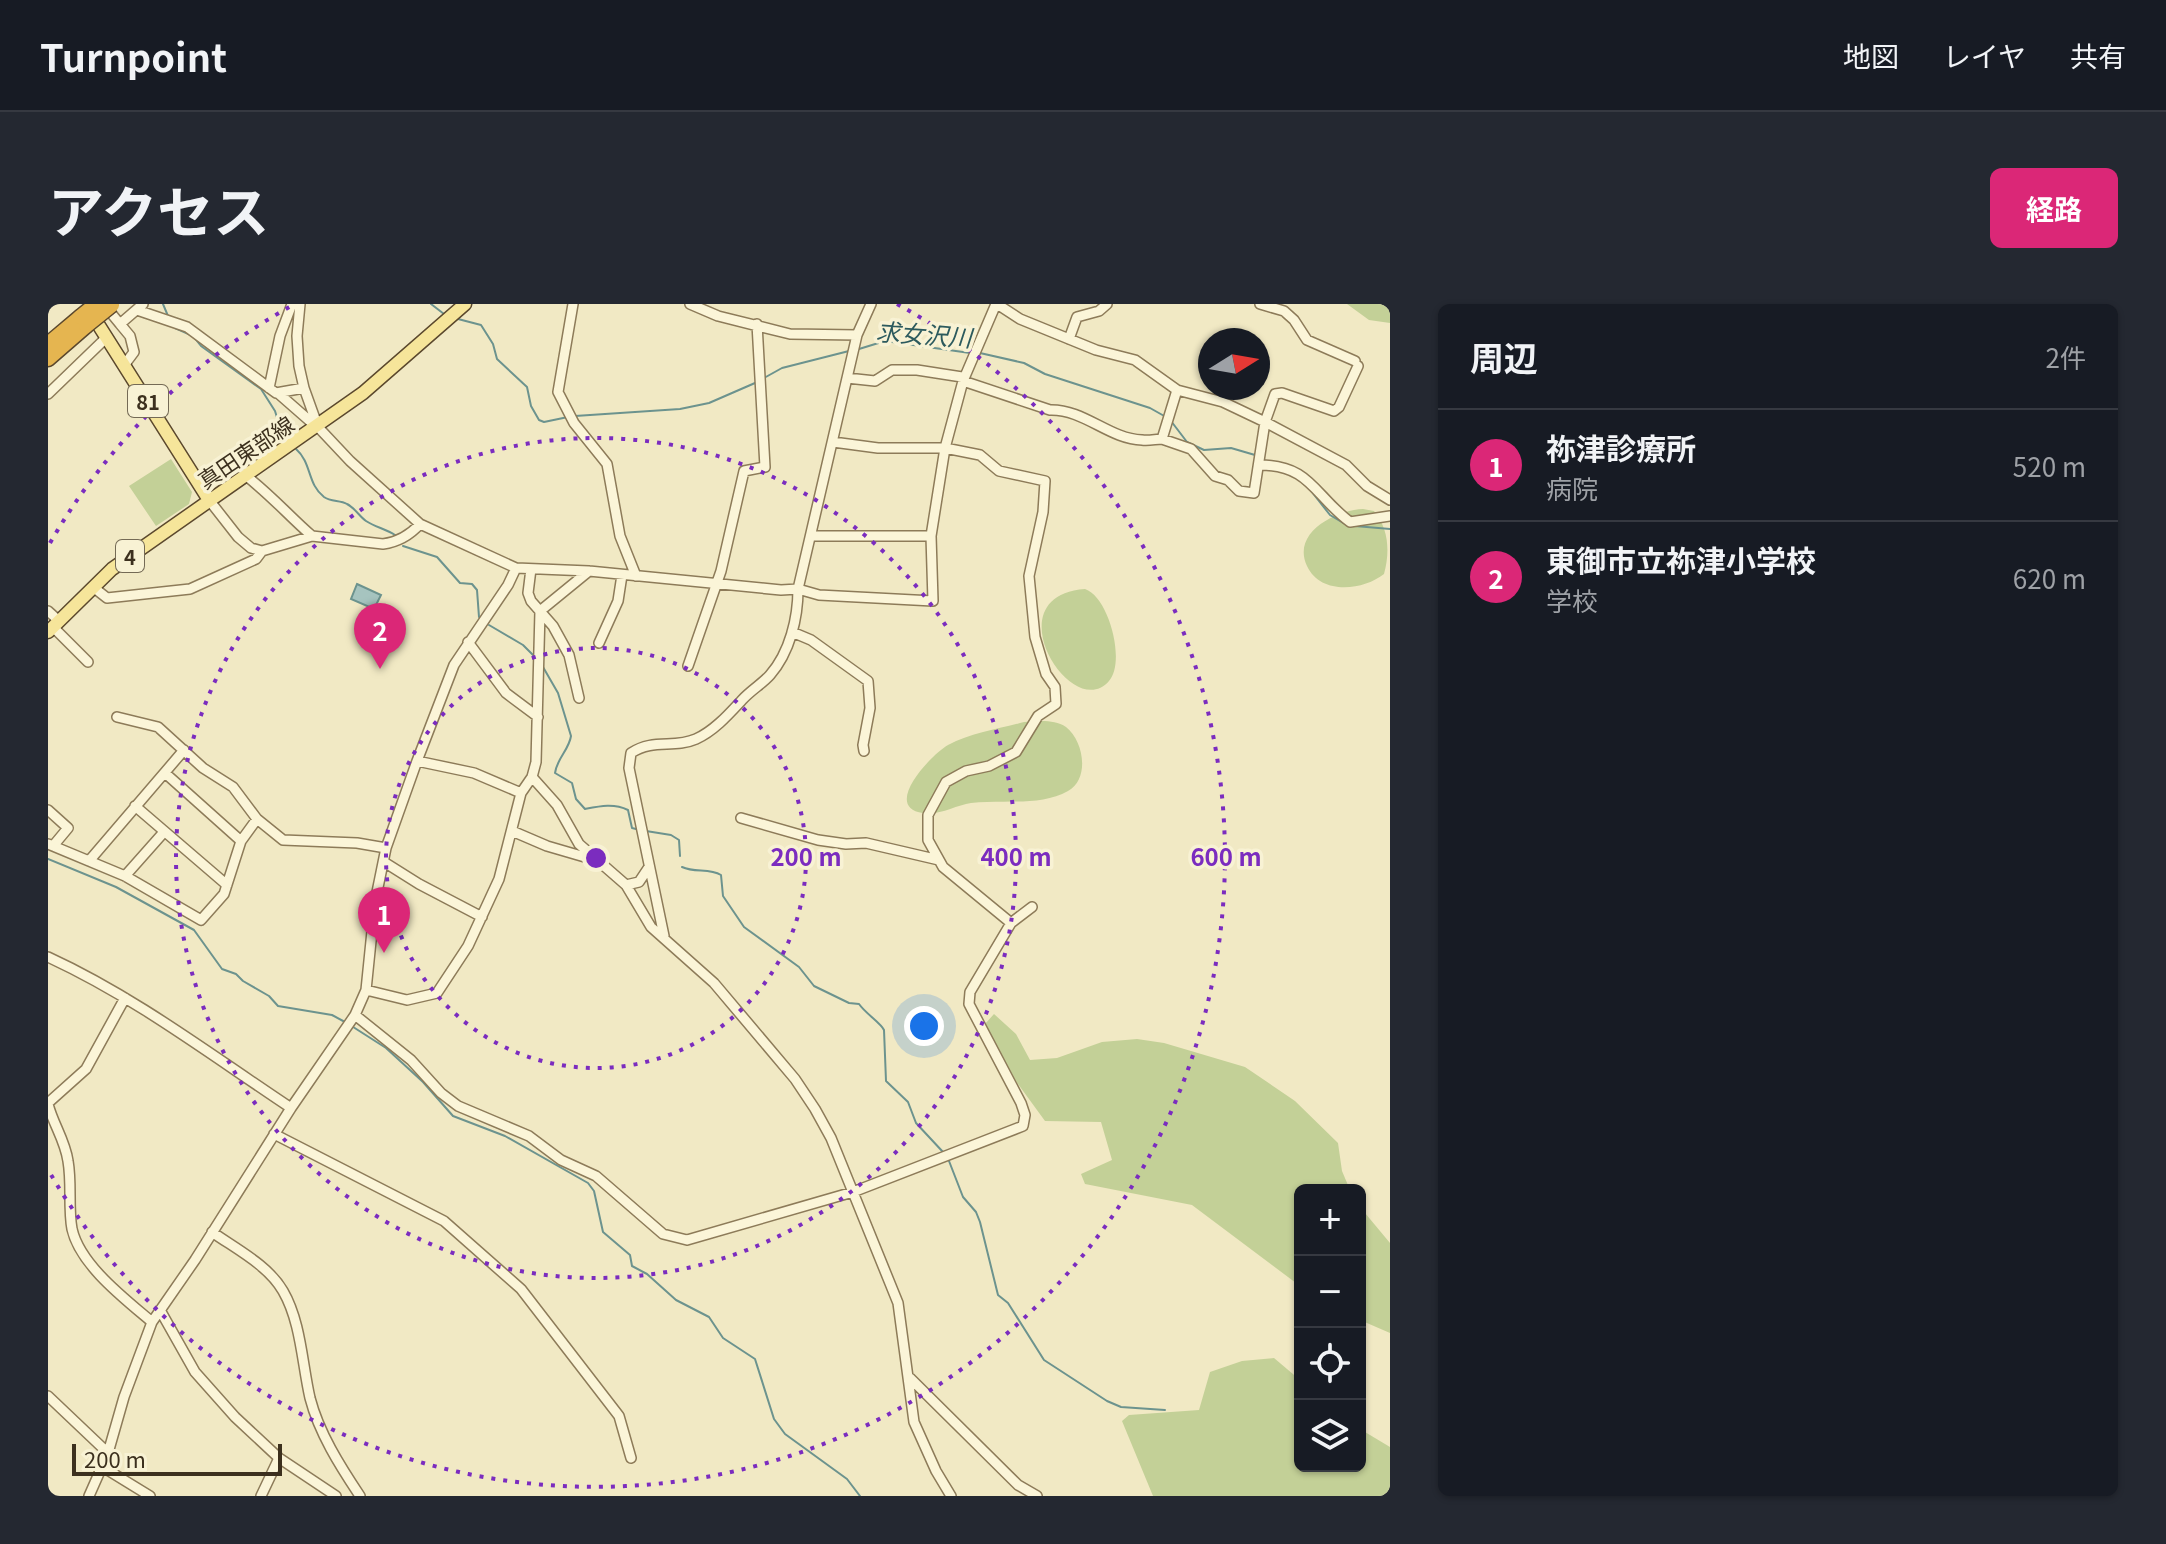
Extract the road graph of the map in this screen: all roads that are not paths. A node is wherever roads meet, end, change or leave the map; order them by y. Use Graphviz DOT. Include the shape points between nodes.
graph roads {
  1 [pos="96,304"];
  2 [pos="104,304"];
  3 [pos="112,304"];
  4 [pos="292,304"];
  5 [pos="300,304"];
  6 [pos="465,304"];
  7 [pos="573,304"];
  8 [pos="690,304"];
  9 [pos="871,304"];
  10 [pos="996,304"];
  11 [pos="1107,304"];
  12 [pos="1260,304"];
  13 [pos="140,307"];
  14 [pos="84,316"];
  15 [pos="120,324"];
  16 [pos="757,324"];
  17 [pos="857,335"];
  18 [pos="107,337"];
  19 [pos="1069,339"];
  20 [pos="48,344"];
  21 [pos="48,359"];
  22 [pos="125,364"];
  23 [pos="847,378"];
  24 [pos="963,381"];
  25 [pos="304,388"];
  26 [pos="1177,390"];
  27 [pos="274,391"];
  28 [pos="48,394"];
  29 [pos="1265,422"];
  30 [pos="314,424"];
  31 [pos="1162,439"];
  32 [pos="833,442"];
  33 [pos="945,448"];
  34 [pos="1260,465"];
  35 [pos="245,475"];
  36 [pos="209,500"];
  37 [pos="1390,500"];
  38 [pos="1390,516"];
  39 [pos="420,524"];
  40 [pos="312,536"];
  41 [pos="812,536"];
  42 [pos="931,536"];
  43 [pos="262,551"];
  44 [pos="516,568"];
  45 [pos="531,569"];
  46 [pos="589,571"];
  47 [pos="622,575"];
  48 [pos="636,576"];
  49 [pos="717,583"];
  50 [pos="93,587"];
  51 [pos="798,589"];
  52 [pos="48,611"];
  53 [pos="540,611"];
  54 [pos="53,627"];
  55 [pos="792,632"];
  56 [pos="468,642"];
  57 [pos="599,643"];
  58 [pos="88,662"];
  59 [pos="688,666"];
  60 [pos="579,698"];
  61 [pos="117,717"];
  62 [pos="538,717"];
  63 [pos="184,750"];
  64 [pos="864,751"];
  65 [pos="417,761"];
  66 [pos="165,773"];
  67 [pos="532,777"];
  68 [pos="521,793"];
  69 [pos="135,806"];
  70 [pos="48,810"];
  71 [pos="741,818"];
  72 [pos="257,819"];
  73 [pos="512,831"];
  74 [pos="164,832"];
  75 [pos="241,841"];
  76 [pos="51,845"];
  77 [pos="386,848"];
  78 [pos="939,860"];
  79 [pos="89,861"];
  80 [pos="596,861"];
  81 [pos="384,862"];
  82 [pos="649,867"];
  83 [pos="125,876"];
  84 [pos="227,885"];
  85 [pos="626,885"];
  86 [pos="1032,907"];
  87 [pos="482,917"];
  88 [pos="1011,923"];
  89 [pos="665,938"];
  90 [pos="48,957"];
  91 [pos="366,990"];
  92 [pos="125,998"];
  93 [pos="355,1015"];
  94 [pos="48,1103"];
  95 [pos="291,1108"];
  96 [pos="50,1121"];
  97 [pos="274,1134"];
  98 [pos="853,1192"];
  99 [pos="212,1232"];
  100 [pos="160,1310"];
  101 [pos="152,1322"];
  102 [pos="910,1378"];
  103 [pos="48,1396"];
  104 [pos="108,1453"];
  105 [pos="279,1458"];
  106 [pos="631,1458"];
  107 [pos="101,1466"];
  108 [pos="89,1496"];
  109 [pos="150,1496"];
  110 [pos="261,1496"];
  111 [pos="336,1496"];
  112 [pos="360,1496"];
  113 [pos="951,1496"];
  114 [pos="1037,1496"];
  1 -- 14 [label="highway, bridge"];
  2 -- 15 [label="street"];
  3 -- 14 [label="highway, bridge"];
  4 -- 27 [label="street" via="280,336"];
  5 -- 25 [label="street" via="297,352"];
  6 -- 30 [label="main road, 真田東部線 / 4" via="385,375"];
  7 -- 48 [label="street" via="558,392 574,423 607,464 620,536"];
  8 -- 16 [label="street"];
  9 -- 17 [label="street"];
  10 -- 19 [label="street"];
  10 -- 24 [label="street"];
  11 -- 19 [label="street" via="1077,317"];
  12 -- 29 [label="street" via="1284,311 1307,340 1357,363 1334,411 1275,394"];
  13 -- 15 [label="street"];
  13 -- 27 [label="street" via="196,332"];
  14 -- 18 [label="main road, 81"];
  14 -- 20 [label="highway"];
  14 -- 21 [label="highway"];
  15 -- 22 [label="street" via="134,352"];
  16 -- 17 [label="street" via="790,334"];
  16 -- 49 [label="street" via="765,467 744,471"];
  17 -- 23 [label="street"];
  18 -- 22 [label="main road, 81"];
  18 -- 28 [label="street"];
  19 -- 26 [label="street" via="1135,360"];
  22 -- 36 [label="main road, 81"];
  23 -- 24 [label="street" via="871,382 892,370 917,370"];
  23 -- 32 [label="street"];
  24 -- 31 [label="street" via="1087,418 1120,434"];
  24 -- 33 [label="street"];
  25 -- 27 [label="street"];
  25 -- 30 [label="street"];
  26 -- 29 [label="street" via="1223,402"];
  26 -- 31 [label="street"];
  27 -- 30 [label="street"];
  29 -- 34 [label="street"];
  29 -- 37 [label="street" via="1346,465"];
  30 -- 35 [label="main road, 真田東部線 / 4"];
  30 -- 39 [label="street"];
  31 -- 34 [label="street" via="1191,449 1215,476 1246,493 1254,493"];
  32 -- 33 [label="street"];
  32 -- 41 [label="street"];
  33 -- 42 [label="street"];
  33 -- 78 [label="street" via="980,455 999,471 1045,481 1029,576 1035,637 1057,699 1053,708 1038,716 1016,752 951,778 939,792 927,828"];
  34 -- 38 [label="street" via="1280,465 1299,473 1350,522"];
  35 -- 36 [label="main road, 真田東部線 / 4"];
  35 -- 40 [label="street"];
  36 -- 43 [label="street" via="238,537"];
  36 -- 50 [label="main road, 真田東部線 / 4"];
  39 -- 40 [label="street" via="393,543"];
  39 -- 44 [label="street"];
  40 -- 43 [label="street"];
  41 -- 42 [label="street"];
  41 -- 51 [label="street"];
  42 -- 51 [label="street" via="933,601 819,595"];
  43 -- 50 [label="street" via="256,559 175,593 107,598"];
  44 -- 45 [label="street"];
  44 -- 56 [label="street"];
  45 -- 46 [label="street"];
  45 -- 53 [label="street" via="528,593"];
  46 -- 47 [label="street"];
  46 -- 53 [label="street"];
  47 -- 48 [label="street"];
  47 -- 57 [label="street" via="618,601"];
  48 -- 49 [label="street"];
  49 -- 51 [label="street"];
  49 -- 59 [label="street"];
  50 -- 54 [label="main road, 真田東部線 / 4"];
  51 -- 55 [label="street"];
  52 -- 54 [label="street"];
  53 -- 60 [label="street" via="569,655"];
  53 -- 62 [label="street"];
  54 -- 58 [label="street"];
  55 -- 64 [label="street" via="868,681"];
  55 -- 82 [label="street" via="770,675 716,727 686,742 648,744 631,753 629,768"];
  56 -- 62 [label="street" via="506,693"];
  56 -- 65 [label="street"];
  61 -- 63 [label="street" via="158,727"];
  62 -- 67 [label="street"];
  63 -- 66 [label="street"];
  63 -- 72 [label="street" via="233,787"];
  65 -- 68 [label="street" via="474,773"];
  65 -- 77 [label="street"];
  66 -- 69 [label="street"];
  66 -- 75 [label="street"];
  67 -- 68 [label="street"];
  67 -- 80 [label="street"];
  68 -- 73 [label="street"];
  69 -- 74 [label="street"];
  69 -- 79 [label="street"];
  70 -- 76 [label="street" via="68,828"];
  71 -- 78 [label="street" via="818,840 866,843"];
  72 -- 75 [label="street"];
  72 -- 77 [label="street" via="283,840"];
  73 -- 80 [label="street"];
  73 -- 87 [label="street"];
  74 -- 83 [label="street"];
  74 -- 84 [label="street"];
  75 -- 84 [label="street"];
  76 -- 79 [label="street"];
  77 -- 81 [label="street"];
  78 -- 88 [label="street"];
  79 -- 83 [label="street"];
  80 -- 85 [label="street"];
  81 -- 87 [label="street"];
  81 -- 91 [label="street"];
  82 -- 85 [label="street" via="639,882"];
  82 -- 89 [label="street"];
  83 -- 84 [label="street" via="201,920"];
  85 -- 89 [label="street" via="651,927"];
  86 -- 88 [label="street"];
  87 -- 91 [label="street" via="437,993 407,1000"];
  88 -- 98 [label="street" via="970,992 969,1004 1021,1103 1023,1126"];
  89 -- 98 [label="street" via="714,983 795,1079 831,1138"];
  90 -- 92 [label="street"];
  91 -- 93 [label="street"];
  92 -- 94 [label="street" via="86,1069"];
  92 -- 95 [label="street"];
  93 -- 95 [label="street"];
  93 -- 98 [label="street" via="458,1106 529,1136 561,1160 596,1176 663,1234 677,1239 735,1228"];
  94 -- 96 [label="street"];
  95 -- 97 [label="street"];
  96 -- 101 [label="street" via="65,1145 69,1164 74,1236 111,1286"];
  97 -- 99 [label="street"];
  97 -- 106 [label="street" via="444,1221 521,1289 619,1416"];
  98 -- 102 [label="street" via="898,1303"];
  99 -- 100 [label="street"];
  99 -- 112 [label="street" via="269,1273 282,1290 322,1432"];
  100 -- 101 [label="street"];
  100 -- 105 [label="street" via="195,1372"];
  101 -- 104 [label="street"];
  102 -- 113 [label="street" via="914,1422"];
  102 -- 114 [label="street" via="1018,1485"];
  103 -- 104 [label="street"];
  104 -- 107 [label="street"];
  105 -- 110 [label="street"];
  105 -- 111 [label="street"];
  107 -- 108 [label="street"];
  107 -- 109 [label="street"];
}
